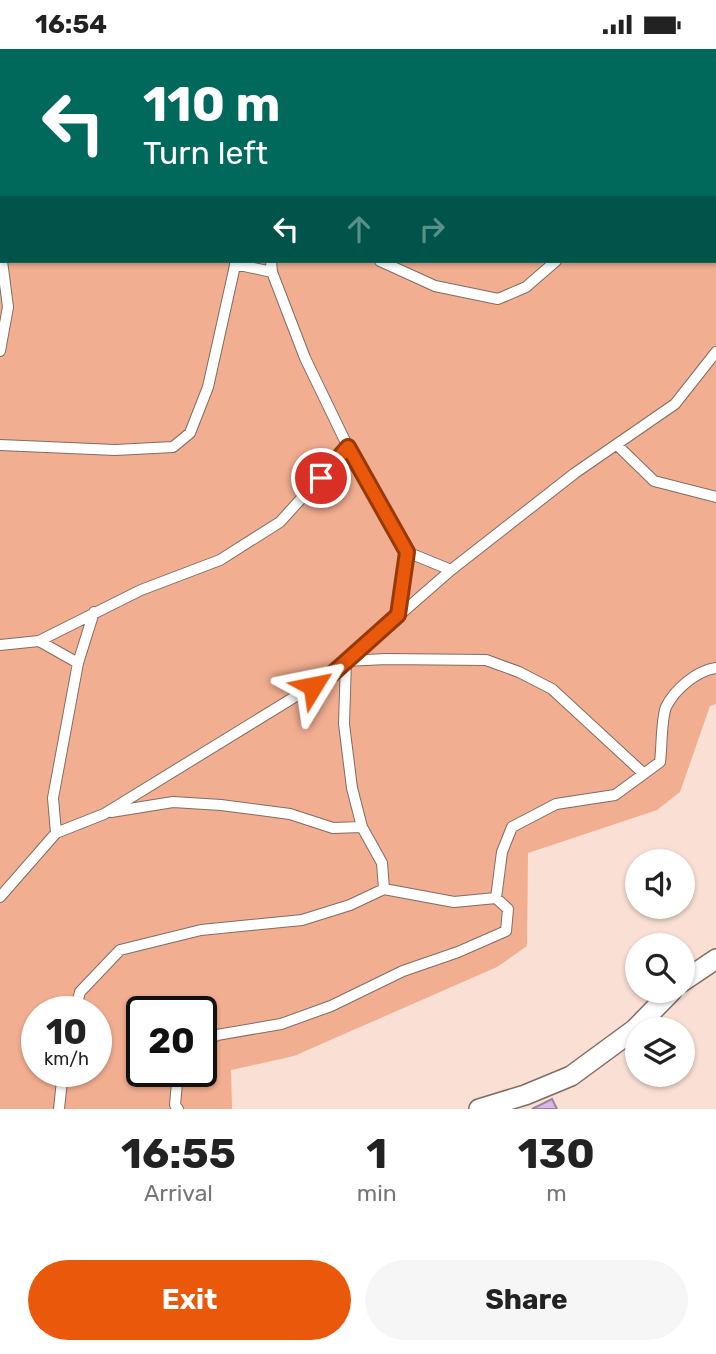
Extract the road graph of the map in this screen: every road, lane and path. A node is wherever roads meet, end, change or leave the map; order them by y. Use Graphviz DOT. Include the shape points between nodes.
graph roads {
  1 [pos="2,263"];
  2 [pos="236,263"];
  3 [pos="245,263"];
  4 [pos="384,263"];
  5 [pos="554,263"];
  6 [pos="271,266"];
  7 [pos="0,351"];
  8 [pos="716,352"];
  9 [pos="0,445"];
  10 [pos="617,445"];
  11 [pos="348,447"];
  12 [pos="716,497"];
  13 [pos="407,552"];
  14 [pos="451,570"];
  15 [pos="93,612"];
  16 [pos="398,615"];
  17 [pos="38,641"];
  18 [pos="0,645"];
  19 [pos="346,661"];
  20 [pos="78,663"];
  21 [pos="716,668"];
  22 [pos="643,773"];
  23 [pos="104,814"];
  24 [pos="362,827"];
  25 [pos="57,833"];
  26 [pos="384,889"];
  27 [pos="0,897"];
  28 [pos="496,898"];
  29 [pos="716,959"];
  30 [pos="695,973"];
  31 [pos="79,996"];
  32 [pos="660,1003"];
  33 [pos="217,1035"];
  34 [pos="61,1087"];
  35 [pos="177,1087"];
  36 [pos="58,1109"];
  37 [pos="178,1109"];
  38 [pos="479,1109"];
  1 -- 7 [label="lane" via="8,307"];
  2 -- 9 [label="lane" via="208,387 190,433 173,447 115,450"];
  3 -- 6 [label="lane"];
  4 -- 5 [label="lane" via="435,286 498,299 526,287"];
  6 -- 11 [label="lane" via="305,358"];
  8 -- 10 [label="lane" via="675,404"];
  10 -- 12 [label="lane" via="654,481"];
  10 -- 14 [label="lane"];
  11 -- 13 [label="lane"];
  11 -- 15 [label="lane" via="280,522 220,560"];
  13 -- 14 [label="lane"];
  13 -- 16 [label="lane"];
  14 -- 16 [label="lane"];
  15 -- 17 [label="lane"];
  15 -- 20 [label="lane"];
  16 -- 19 [label="lane"];
  17 -- 18 [label="lane"];
  17 -- 20 [label="lane"];
  19 -- 22 [label="lane" via="486,660 519,672 552,689"];
  19 -- 23 [label="lane" via="332,674"];
  19 -- 24 [label="lane" via="344,724"];
  20 -- 25 [label="lane" via="53,798"];
  21 -- 22 [label="lane" via="705,669 681,687 666,709 660,762"];
  22 -- 28 [label="lane" via="615,795 556,804 512,827 502,852"];
  23 -- 24 [label="lane" via="173,802 290,814 333,828"];
  23 -- 25 [label="lane"];
  24 -- 26 [label="lane" via="382,863"];
  25 -- 27 [label="lane"];
  26 -- 28 [label="lane" via="454,902"];
  26 -- 31 [label="lane" via="302,920 201,930 120,950"];
  28 -- 33 [label="lane" via="508,909 506,931 281,1024"];
  29 -- 30 [label="street"];
  32 -- 38 [label="street" via="635,1029 571,1076"];
  34 -- 36 [label="lane"];
  35 -- 37 [label="lane"];
}
